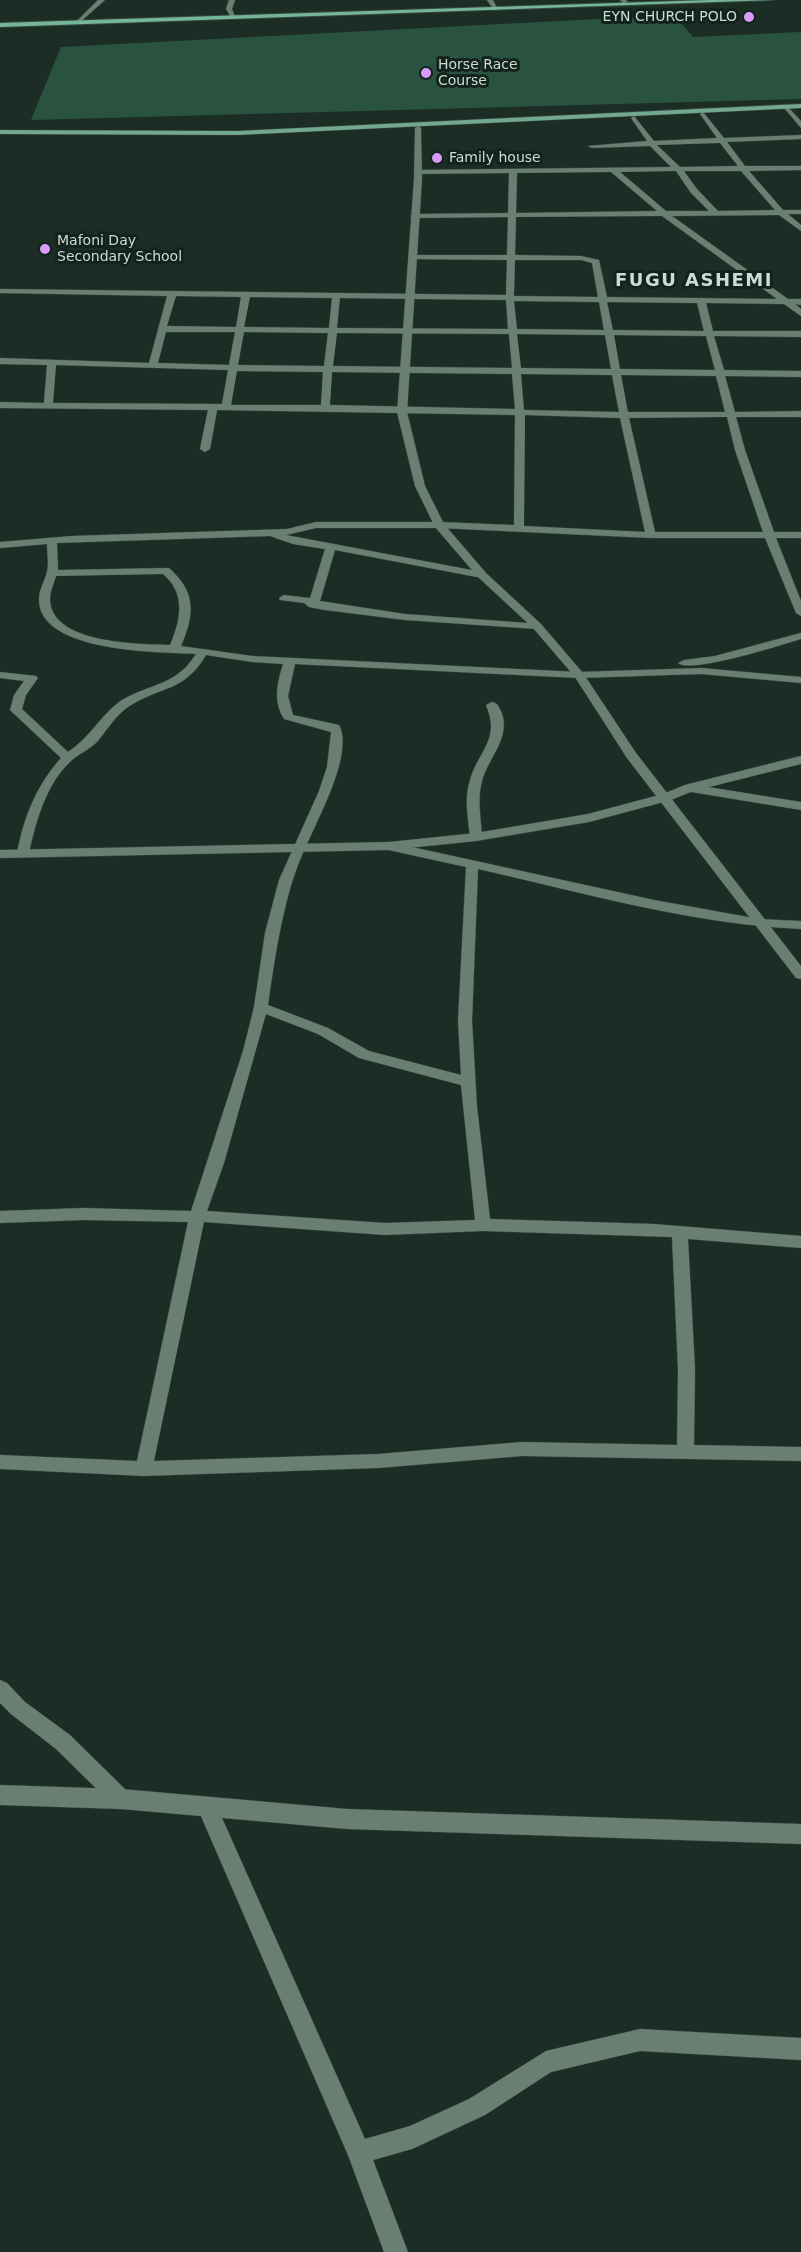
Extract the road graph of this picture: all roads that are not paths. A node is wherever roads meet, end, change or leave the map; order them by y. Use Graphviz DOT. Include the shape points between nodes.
graph roads {
  1 [pos="102,0"];
  2 [pos="232,0"];
  3 [pos="698,0"];
  4 [pos="770,0"];
  5 [pos="624,1"];
  6 [pos="493,5"];
  7 [pos="231,17"];
  8 [pos="77,22"];
  9 [pos="0,23"];
  10 [pos="801,107"];
  11 [pos="788,110"];
  12 [pos="703,114"];
  13 [pos="634,118"];
  14 [pos="801,126"];
  15 [pos="418,128"];
  16 [pos="0,134"];
  17 [pos="22,134"];
  18 [pos="801,137"];
  19 [pos="721,141"];
  20 [pos="653,144"];
  21 [pos="592,146"];
  22 [pos="801,168"];
  23 [pos="679,170"];
  24 [pos="744,170"];
  25 [pos="614,171"];
  26 [pos="418,172"];
  27 [pos="513,172"];
  28 [pos="801,212"];
  29 [pos="716,213"];
  30 [pos="782,213"];
  31 [pos="666,215"];
  32 [pos="414,216"];
  33 [pos="512,217"];
  34 [pos="801,229"];
  35 [pos="412,257"];
  36 [pos="511,258"];
  37 [pos="0,291"];
  38 [pos="172,294"];
  39 [pos="246,294"];
  40 [pos="336,296"];
  41 [pos="408,296"];
  42 [pos="510,299"];
  43 [pos="604,300"];
  44 [pos="701,301"];
  45 [pos="788,302"];
  46 [pos="801,302"];
  47 [pos="801,313"];
  48 [pos="162,329"];
  49 [pos="239,329"];
  50 [pos="334,332"];
  51 [pos="407,332"];
  52 [pos="515,332"];
  53 [pos="610,333"];
  54 [pos="801,334"];
  55 [pos="711,335"];
  56 [pos="0,361"];
  57 [pos="51,361"];
  58 [pos="153,364"];
  59 [pos="235,368"];
  60 [pos="326,368"];
  61 [pos="405,368"];
  62 [pos="516,370"];
  63 [pos="615,372"];
  64 [pos="718,373"];
  65 [pos="801,374"];
  66 [pos="0,405"];
  67 [pos="48,406"];
  68 [pos="213,406"];
  69 [pos="226,407"];
  70 [pos="325,409"];
  71 [pos="404,409"];
  72 [pos="520,413"];
  73 [pos="729,413"];
  74 [pos="801,414"];
  75 [pos="624,415"];
  76 [pos="205,449"];
  77 [pos="439,525"];
  78 [pos="519,530"];
  79 [pos="267,532"];
  80 [pos="771,535"];
  81 [pos="651,536"];
  82 [pos="801,536"];
  83 [pos="52,542"];
  84 [pos="0,545"];
  85 [pos="331,546"];
  86 [pos="52,573"];
  87 [pos="483,575"];
  88 [pos="284,598"];
  89 [pos="313,605"];
  90 [pos="801,613"];
  91 [pos="537,626"];
  92 [pos="801,636"];
  93 [pos="173,651"];
  94 [pos="203,651"];
  95 [pos="290,661"];
  96 [pos="668,671"];
  97 [pos="0,675"];
  98 [pos="579,675"];
  99 [pos="801,680"];
  100 [pos="492,705"];
  101 [pos="68,758"];
  102 [pos="801,760"];
  103 [pos="689,788"];
  104 [pos="667,797"];
  105 [pos="801,806"];
  106 [pos="476,837"];
  107 [pos="389,846"];
  108 [pos="301,849"];
  109 [pos="23,853"];
  110 [pos="0,854"];
  111 [pos="472,866"];
  112 [pos="759,923"];
  113 [pos="801,925"];
  114 [pos="800,973"];
  115 [pos="261,1006"];
  116 [pos="470,1082"];
  117 [pos="197,1216"];
  118 [pos="0,1217"];
  119 [pos="483,1225"];
  120 [pos="680,1232"];
  121 [pos="801,1242"];
  122 [pos="685,1451"];
  123 [pos="801,1454"];
  124 [pos="0,1462"];
  125 [pos="144,1469"];
  126 [pos="0,1689"];
  127 [pos="0,1795"];
  128 [pos="121,1799"];
  129 [pos="207,1807"];
  130 [pos="801,1834"];
  131 [pos="801,2049"];
  132 [pos="359,2152"];
  133 [pos="396,2252"];
  1 -- 8 [label="street"];
  2 -- 7 [label="street"];
  3 -- 5 [label="highway"];
  4 -- 6 [label="highway"];
  5 -- 6 [label="highway"];
  6 -- 7 [label="highway"];
  6 -- 9 [label="highway"];
  7 -- 8 [label="highway"];
  8 -- 9 [label="highway"];
  10 -- 11 [label="main road"];
  10 -- 17 [label="main road" via="237,133"];
  11 -- 12 [label="main road"];
  11 -- 14 [label="street"];
  12 -- 13 [label="main road"];
  12 -- 19 [label="street"];
  13 -- 15 [label="main road"];
  13 -- 20 [label="street"];
  15 -- 17 [label="main road" via="233,135"];
  15 -- 26 [label="street"];
  16 -- 17 [label="main road"];
  18 -- 19 [label="street"];
  19 -- 20 [label="street"];
  19 -- 24 [label="street"];
  20 -- 21 [label="street"];
  20 -- 23 [label="street"];
  22 -- 24 [label="street"];
  23 -- 24 [label="street"];
  23 -- 25 [label="street"];
  23 -- 29 [label="street"];
  24 -- 30 [label="street"];
  25 -- 27 [label="street"];
  25 -- 31 [label="street"];
  26 -- 27 [label="street"];
  26 -- 32 [label="street"];
  27 -- 33 [label="street"];
  28 -- 30 [label="street"];
  29 -- 30 [label="street"];
  29 -- 31 [label="street"];
  30 -- 34 [label="street"];
  31 -- 33 [label="street"];
  31 -- 45 [label="street"];
  32 -- 33 [label="street"];
  32 -- 35 [label="street"];
  33 -- 36 [label="street"];
  35 -- 36 [label="street"];
  35 -- 41 [label="street"];
  36 -- 42 [label="street"];
  36 -- 43 [label="street" via="591,259 596,262"];
  37 -- 38 [label="street"];
  38 -- 39 [label="street"];
  38 -- 48 [label="street"];
  39 -- 40 [label="street"];
  39 -- 49 [label="street"];
  40 -- 41 [label="street"];
  40 -- 50 [label="street"];
  41 -- 42 [label="street"];
  41 -- 51 [label="street"];
  42 -- 43 [label="street"];
  42 -- 52 [label="street"];
  43 -- 44 [label="street"];
  43 -- 53 [label="street"];
  44 -- 45 [label="street"];
  44 -- 55 [label="street"];
  45 -- 46 [label="street"];
  45 -- 47 [label="street"];
  48 -- 49 [label="street"];
  48 -- 58 [label="street"];
  49 -- 50 [label="street"];
  49 -- 59 [label="street"];
  50 -- 51 [label="street"];
  50 -- 60 [label="street"];
  51 -- 52 [label="street"];
  51 -- 61 [label="street"];
  52 -- 53 [label="street"];
  52 -- 62 [label="street"];
  53 -- 55 [label="street"];
  53 -- 63 [label="street"];
  54 -- 55 [label="street"];
  55 -- 64 [label="street"];
  56 -- 57 [label="street"];
  57 -- 58 [label="street"];
  57 -- 67 [label="street"];
  58 -- 59 [label="street"];
  59 -- 60 [label="street"];
  59 -- 69 [label="street"];
  60 -- 61 [label="street"];
  60 -- 70 [label="street"];
  61 -- 62 [label="street"];
  61 -- 71 [label="street"];
  62 -- 63 [label="street"];
  62 -- 72 [label="street"];
  63 -- 64 [label="street"];
  63 -- 75 [label="street"];
  64 -- 65 [label="street"];
  64 -- 73 [label="street"];
  66 -- 67 [label="street"];
  67 -- 68 [label="street"];
  68 -- 69 [label="street"];
  68 -- 76 [label="street"];
  69 -- 70 [label="street"];
  70 -- 71 [label="street"];
  71 -- 72 [label="street"];
  71 -- 77 [label="street" via="420,486"];
  72 -- 75 [label="street"];
  72 -- 78 [label="street"];
  73 -- 74 [label="street"];
  73 -- 75 [label="street"];
  73 -- 80 [label="street"];
  75 -- 81 [label="street"];
  77 -- 78 [label="street"];
  77 -- 79 [label="street" via="316,525"];
  77 -- 87 [label="street"];
  78 -- 81 [label="street"];
  79 -- 83 [label="street"];
  79 -- 85 [label="street" via="292,541"];
  80 -- 81 [label="street"];
  80 -- 82 [label="street"];
  80 -- 90 [label="street"];
  83 -- 84 [label="street"];
  83 -- 86 [label="street"];
  85 -- 87 [label="street"];
  85 -- 89 [label="street"];
  86 -- 93 [label="street" via="44,599 52,621 65,631 111,645"];
  86 -- 93 [label="street" via="165,570 179,582 186,617"];
  87 -- 91 [label="street"];
  88 -- 89 [label="street" via="306,600"];
  89 -- 91 [label="street" via="405,617"];
  91 -- 98 [label="street"];
  92 -- 96 [label="street" via="716,659 685,663"];
  93 -- 94 [label="street"];
  94 -- 95 [label="street"];
  94 -- 101 [label="street" via="190,675 127,703 108,717 91,741"];
  95 -- 98 [label="street"];
  95 -- 108 [label="street" via="281,700 288,717 328,725 337,732 333,767"];
  96 -- 98 [label="street"];
  96 -- 99 [label="street"];
  97 -- 101 [label="street" via="32,678 20,695 16,710"];
  98 -- 104 [label="street" via="631,755"];
  100 -- 106 [label="street" via="499,721 490,754 477,779 473,802"];
  101 -- 109 [label="street" via="46,782 27,829"];
  102 -- 103 [label="street"];
  103 -- 104 [label="street"];
  103 -- 105 [label="street"];
  104 -- 106 [label="street" via="589,818"];
  104 -- 112 [label="street"];
  106 -- 107 [label="street"];
  107 -- 108 [label="street"];
  107 -- 111 [label="street"];
  108 -- 109 [label="street"];
  108 -- 115 [label="street" via="286,880 272,933"];
  109 -- 110 [label="street"];
  111 -- 112 [label="street"];
  111 -- 116 [label="street" via="465,1021"];
  112 -- 113 [label="street"];
  112 -- 114 [label="street"];
  115 -- 116 [label="street" via="323,1030 364,1055"];
  115 -- 117 [label="street"];
  116 -- 119 [label="street"];
  117 -- 118 [label="street"];
  117 -- 119 [label="street" via="385,1229"];
  117 -- 125 [label="street"];
  119 -- 120 [label="street"];
  120 -- 121 [label="street"];
  120 -- 122 [label="street" via="688,1387"];
  122 -- 123 [label="street"];
  122 -- 125 [label="street" via="522,1449 378,1461"];
  124 -- 125 [label="street"];
  126 -- 128 [label="street" via="63,1742"];
  127 -- 128 [label="street"];
  128 -- 129 [label="street"];
  129 -- 130 [label="street" via="347,1819"];
  129 -- 132 [label="street"];
  131 -- 132 [label="street" via="640,2040 546,2062 477,2107 412,2137"];
  132 -- 133 [label="street"];
}
